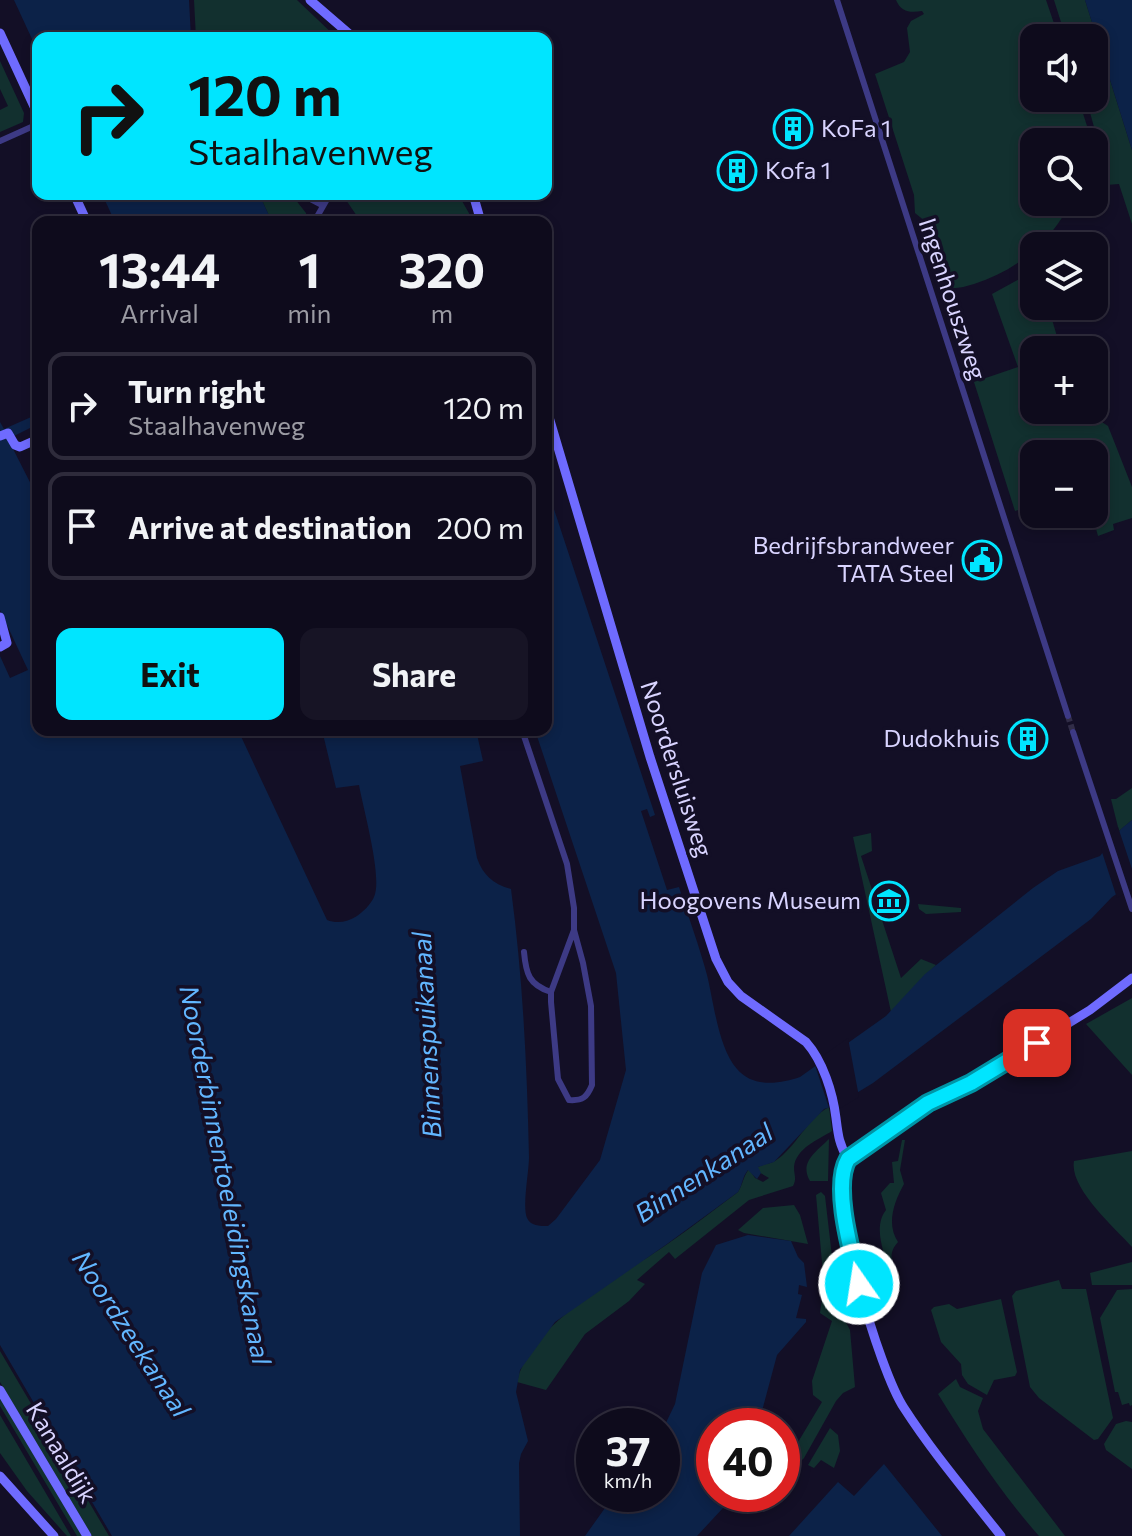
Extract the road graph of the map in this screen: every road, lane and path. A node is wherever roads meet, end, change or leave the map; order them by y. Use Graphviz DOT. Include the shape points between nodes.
graph roads {
  1 [pos="310,0"];
  2 [pos="837,0"];
  3 [pos="347,32"];
  4 [pos="0,33"];
  5 [pos="32,102"];
  6 [pos="32,127"];
  7 [pos="0,141"];
  8 [pos="312,200"];
  9 [pos="326,200"];
  10 [pos="322,205"];
  11 [pos="317,216"];
  12 [pos="552,427"];
  13 [pos="5,437"];
  14 [pos="32,442"];
  15 [pos="0,617"];
  16 [pos="0,647"];
  17 [pos="1068,716"];
  18 [pos="1073,732"];
  19 [pos="524,736"];
  20 [pos="1132,909"];
  21 [pos="574,930"];
  22 [pos="524,952"];
  23 [pos="1132,978"];
  24 [pos="551,992"];
  25 [pos="848,1159"];
  26 [pos="0,1390"];
  27 [pos="0,1476"];
  28 [pos="54,1536"];
  29 [pos="87,1536"];
  30 [pos="1001,1536"];
  1 -- 3 [label="street"];
  2 -- 17 [label="street, Ingenhouszweg"];
  4 -- 5 [label="street"];
  6 -- 7 [label="street"];
  8 -- 10 [label="street"];
  9 -- 10 [label="street"];
  10 -- 11 [label="street"];
  12 -- 25 [label="street, Noordersluisweg" via="716,959 741,996 806,1042 818,1059 838,1140"];
  13 -- 14 [label="street" via="20,447"];
  15 -- 16 [label="street" via="8,638"];
  18 -- 20 [label="street"];
  19 -- 21 [label="street" via="567,864"];
  21 -- 24 [label="street"];
  21 -- 24 [label="street" via="591,1006 592,1085 581,1101 569,1100 558,1079"];
  22 -- 24 [label="street" via="529,979"];
  23 -- 25 [label="street" via="1090,1010 971,1083 928,1103"];
  25 -- 30 [label="street, Noordersluisweg" via="843,1183 849,1237 888,1377 902,1406"];
  26 -- 29 [label="street, Kanaaldijk"];
  27 -- 28 [label="street"];
}
